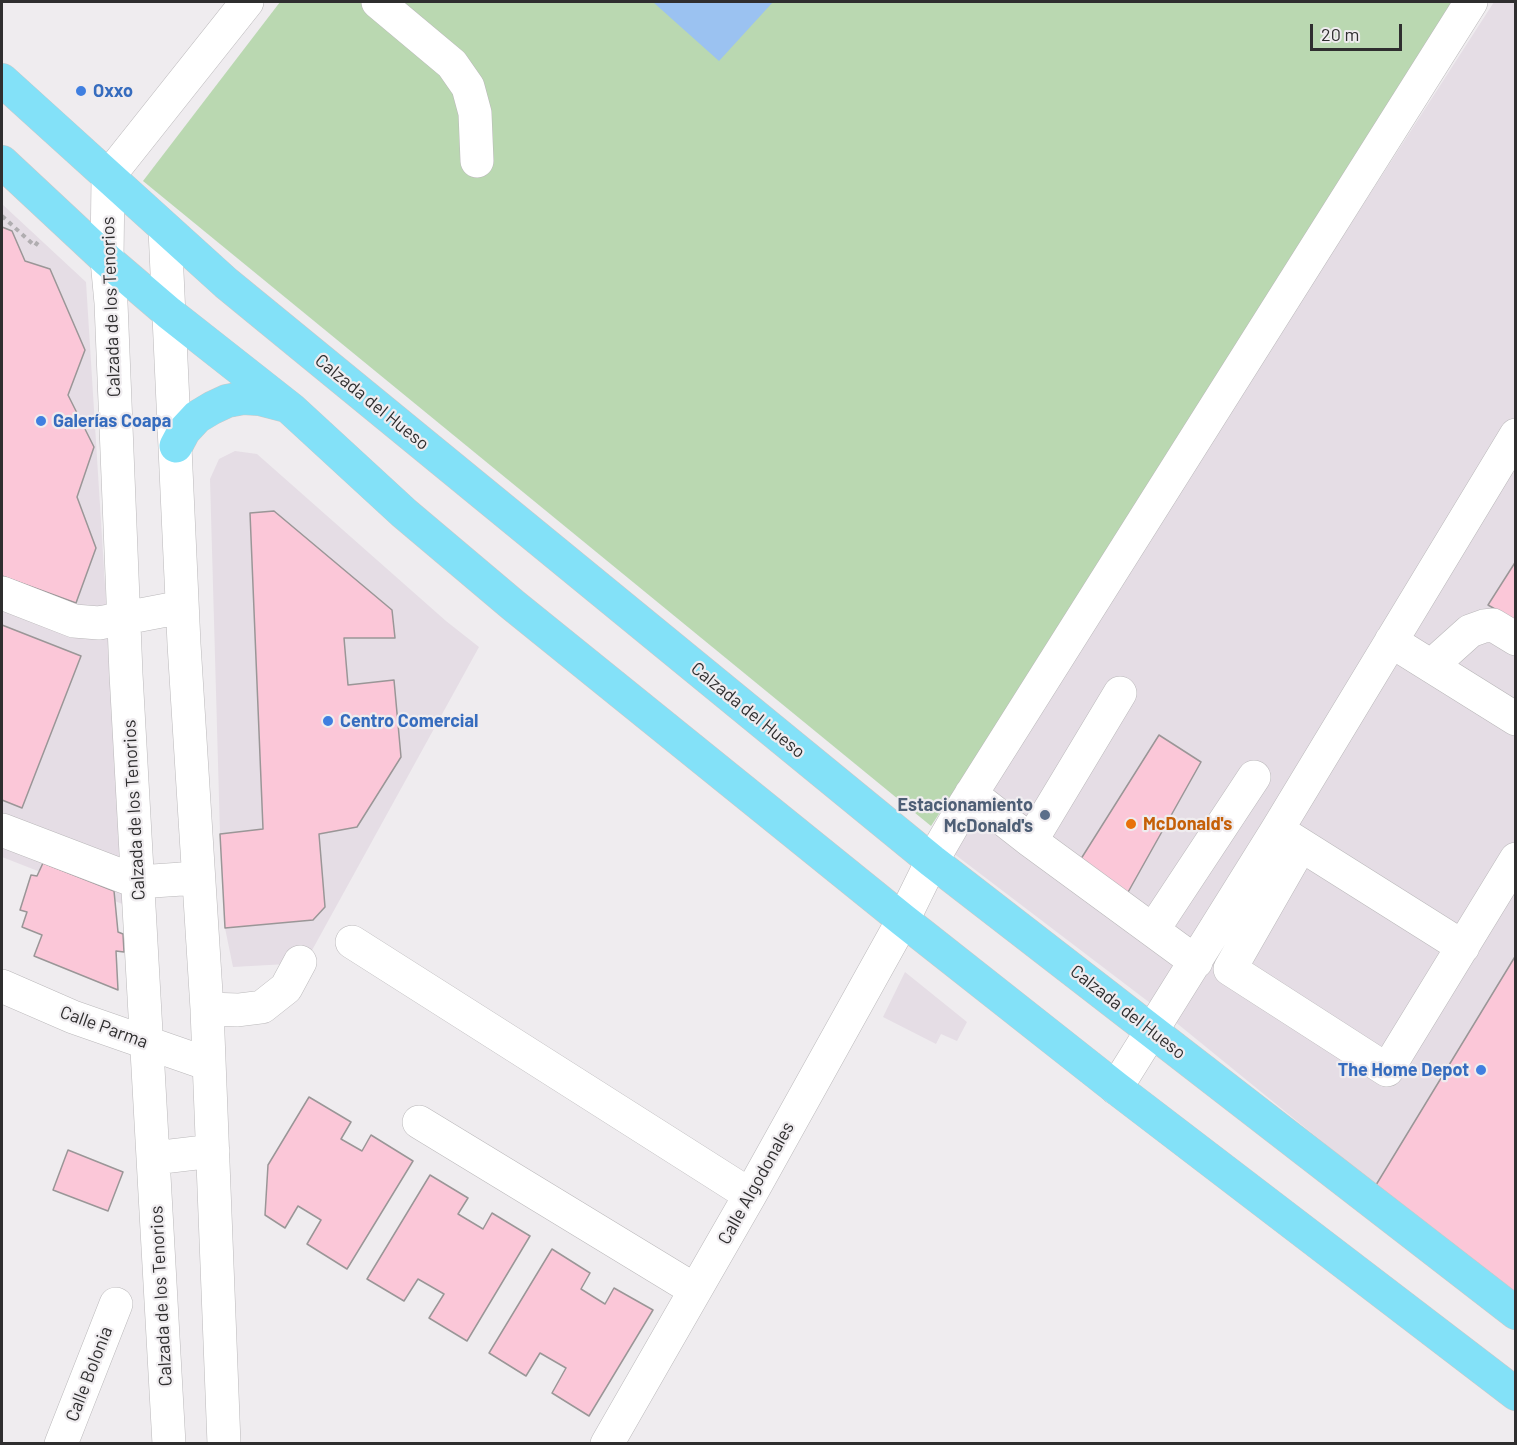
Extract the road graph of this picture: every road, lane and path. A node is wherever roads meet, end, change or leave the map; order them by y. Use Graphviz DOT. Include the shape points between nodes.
graph roads {
  1 [pos="246,2"];
  2 [pos="378,2"];
  3 [pos="1471,2"];
  4 [pos="2,80"];
  5 [pos="477,161"];
  6 [pos="2,162"];
  7 [pos="108,177"];
  8 [pos="2,216"];
  9 [pos="165,229"];
  10 [pos="42,237"];
  11 [pos="107,260"];
  12 [pos="169,313"];
  13 [pos="291,409"];
  14 [pos="1515,435"];
  15 [pos="176,446"];
  16 [pos="2,593"];
  17 [pos="182,607"];
  18 [pos="124,618"];
  19 [pos="1515,639"];
  20 [pos="1391,641"];
  21 [pos="1431,666"];
  22 [pos="1120,693"];
  23 [pos="1515,719"];
  24 [pos="1254,777"];
  25 [pos="971,794"];
  26 [pos="2,830"];
  27 [pos="1289,837"];
  28 [pos="1031,841"];
  29 [pos="1515,859"];
  30 [pos="932,861"];
  31 [pos="197,878"];
  32 [pos="138,882"];
  33 [pos="903,920"];
  34 [pos="1153,930"];
  35 [pos="352,942"];
  36 [pos="1463,947"];
  37 [pos="300,962"];
  38 [pos="1196,962"];
  39 [pos="2,986"];
  40 [pos="207,1010"];
  41 [pos="1153,1031"];
  42 [pos="146,1043"];
  43 [pos="208,1064"];
  44 [pos="1116,1088"];
  45 [pos="419,1122"];
  46 [pos="213,1151"];
  47 [pos="154,1158"];
  48 [pos="750,1195"];
  49 [pos="695,1290"];
  50 [pos="116,1305"];
  51 [pos="1515,1313"];
  52 [pos="1515,1394"];
  53 [pos="62,1443"];
  54 [pos="169,1443"];
  55 [pos="224,1443"];
  56 [pos="607,1443"];
  1 -- 7 [label="street"];
  2 -- 5 [label="street" via="452,64 468,87 475,113"];
  3 -- 25 [label="street, Calle Algodonales"];
  4 -- 7 [label="main road, Calzada del Hueso"];
  6 -- 11 [label="main road"];
  7 -- 9 [label="main road, Calzada del Hueso"];
  7 -- 11 [label="street, Calzada de los Tenorios"];
  8 -- 10 [label="path" via="35,246"];
  9 -- 12 [label="street"];
  9 -- 30 [label="main road, Calzada del Hueso" via="262,313"];
  11 -- 12 [label="main road"];
  11 -- 18 [label="street, Calzada de los Tenorios"];
  12 -- 13 [label="main road"];
  12 -- 15 [label="street"];
  13 -- 15 [label="main road" via="260,399 227,401 197,417"];
  13 -- 33 [label="main road" via="404,513 513,605"];
  14 -- 20 [label="street"];
  15 -- 17 [label="street"];
  16 -- 18 [label="street" via="74,621 99,623"];
  17 -- 18 [label="street"];
  17 -- 31 [label="street"];
  18 -- 32 [label="street, Calzada de los Tenorios"];
  19 -- 21 [label="street" via="1493,625 1484,626 1470,631"];
  20 -- 21 [label="street"];
  20 -- 27 [label="street"];
  21 -- 23 [label="street"];
  22 -- 28 [label="street"];
  24 -- 34 [label="street"];
  25 -- 28 [label="street"];
  25 -- 30 [label="street, Calle Algodonales"];
  26 -- 32 [label="street"];
  27 -- 36 [label="street"];
  27 -- 36 [label="street" via="1230,969 1387,1070"];
  27 -- 38 [label="street"];
  28 -- 34 [label="street"];
  29 -- 36 [label="street"];
  30 -- 33 [label="street, Calle Algodonales"];
  30 -- 41 [label="main road, Calzada del Hueso"];
  31 -- 32 [label="street"];
  31 -- 40 [label="street"];
  32 -- 42 [label="street, Calzada de los Tenorios"];
  33 -- 44 [label="main road"];
  33 -- 48 [label="street, Calle Algodonales"];
  34 -- 38 [label="street"];
  35 -- 48 [label="street"];
  37 -- 40 [label="street" via="286,988 262,1007"];
  38 -- 41 [label="street"];
  39 -- 42 [label="street, Calle Parma"];
  40 -- 43 [label="street"];
  41 -- 44 [label="street"];
  41 -- 51 [label="main road, Calzada del Hueso"];
  42 -- 43 [label="street, Calle Parma"];
  42 -- 47 [label="street, Calzada de los Tenorios"];
  43 -- 46 [label="street"];
  44 -- 52 [label="main road"];
  45 -- 49 [label="street"];
  46 -- 47 [label="street"];
  46 -- 55 [label="street"];
  47 -- 54 [label="street, Calzada de los Tenorios"];
  48 -- 49 [label="street, Calle Algodonales"];
  49 -- 56 [label="street, Calle Algodonales"];
  50 -- 53 [label="street, Calle Bolonia"];
}
